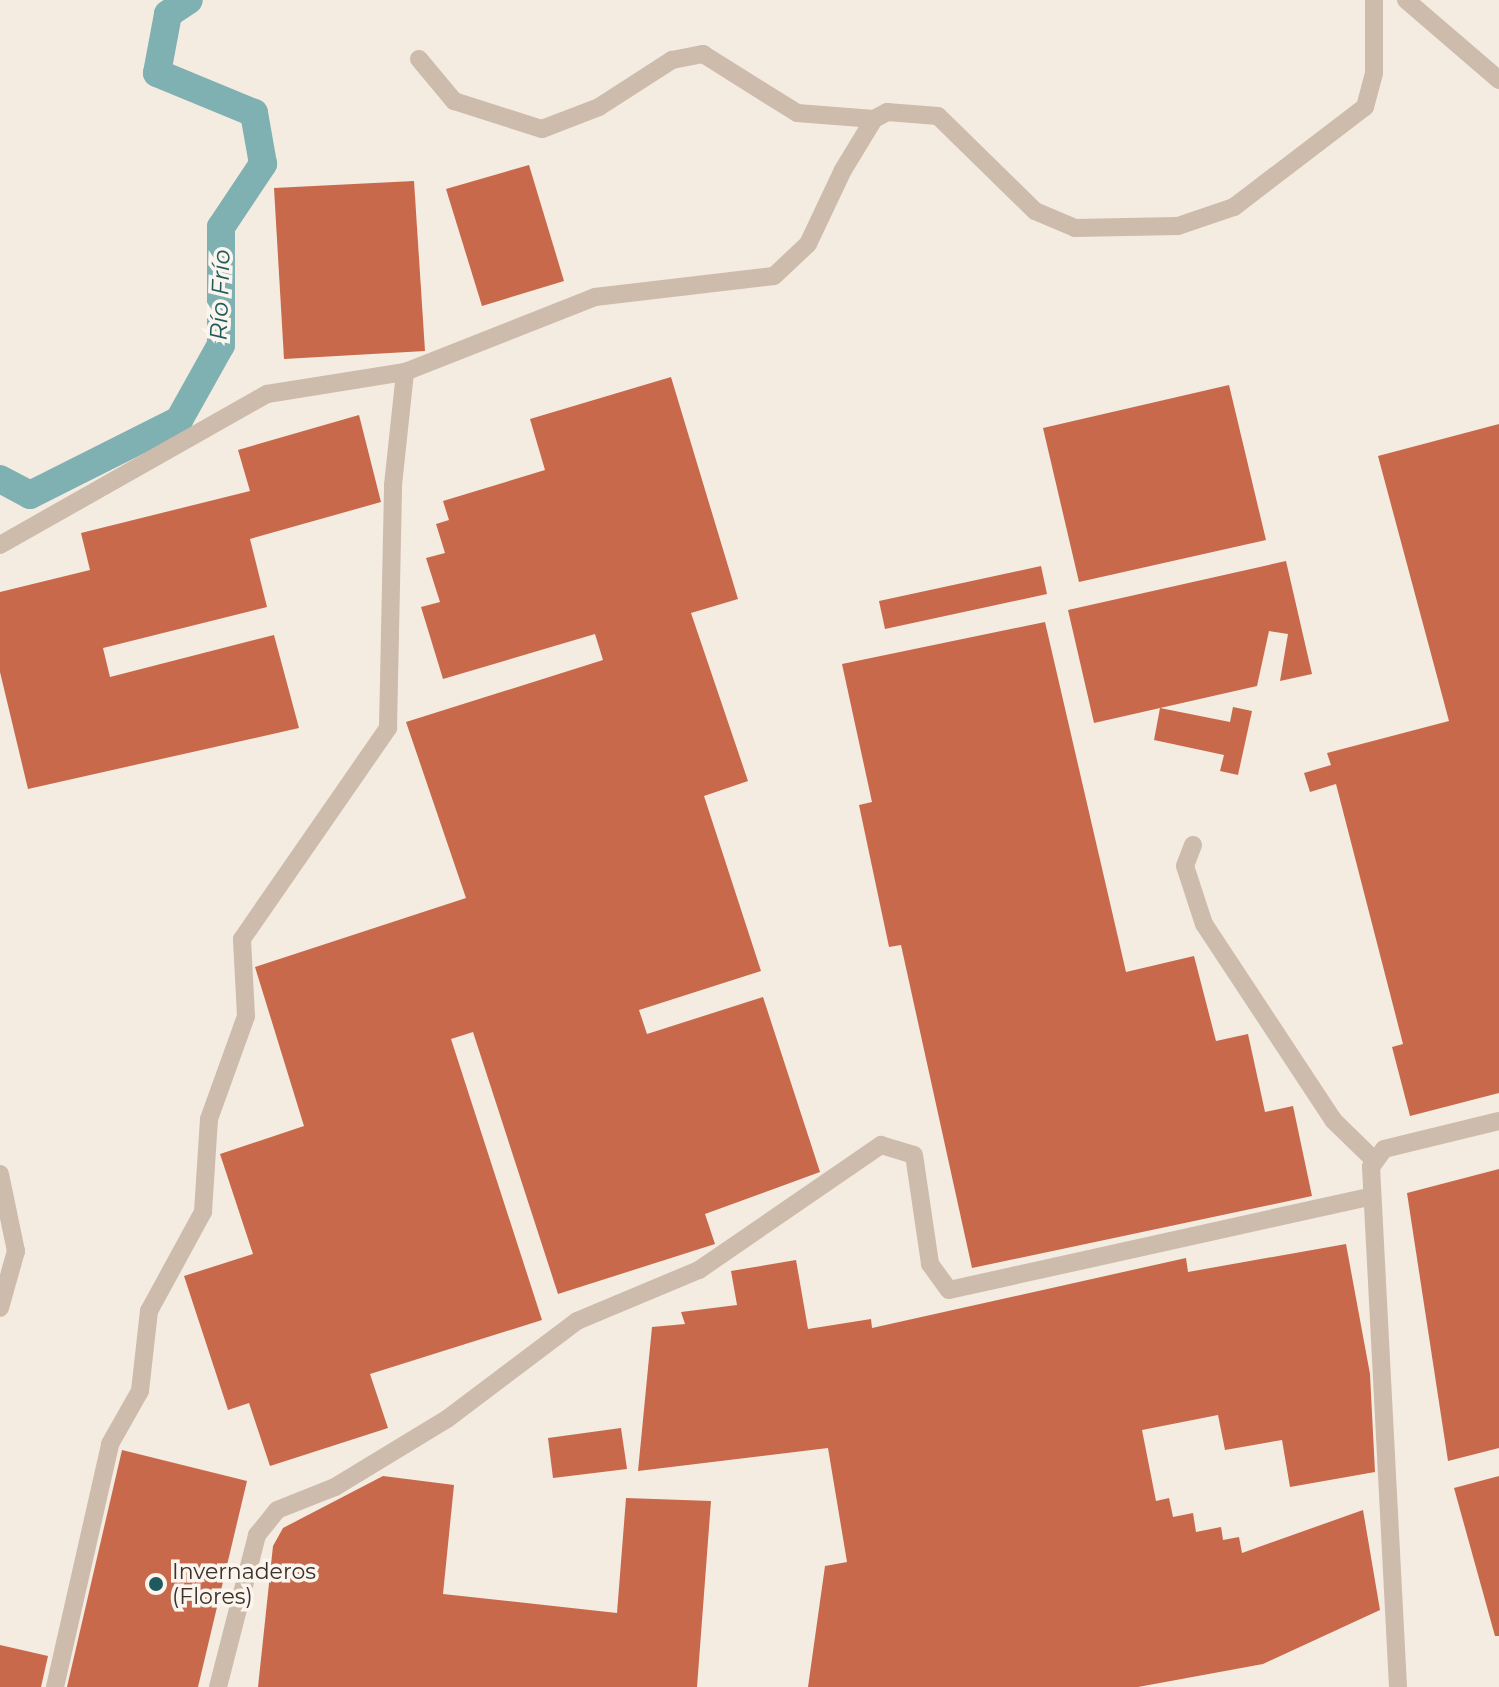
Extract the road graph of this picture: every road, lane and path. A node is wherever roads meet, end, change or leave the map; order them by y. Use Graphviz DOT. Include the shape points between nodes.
graph roads {
  1 [pos="1374,0"];
  2 [pos="1406,0"];
  3 [pos="419,59"];
  4 [pos="1499,80"];
  5 [pos="874,119"];
  6 [pos="405,372"];
  7 [pos="0,545"];
  8 [pos="1193,845"];
  9 [pos="1499,1121"];
  10 [pos="1373,1159"];
  11 [pos="0,1174"];
  12 [pos="1370,1197"];
  13 [pos="0,1308"];
  14 [pos="55,1687"];
  15 [pos="218,1687"];
  16 [pos="1398,1687"];
  1 -- 5 [label="street" via="1374,73 1365,107 1234,207 1178,226 1098,232 1048,220 938,116 898,111"];
  2 -- 4 [label="street"];
  3 -- 5 [label="street" via="454,101 542,129 599,107 672,60 703,54 797,113"];
  5 -- 6 [label="street" via="808,244 774,276 595,297"];
  6 -- 7 [label="street" via="267,394"];
  6 -- 14 [label="street" via="394,472 388,728 242,939 246,1016 209,1119 203,1212 149,1311 140,1391 110,1444"];
  8 -- 10 [label="street" via="1185,866 1204,924 1333,1120"];
  9 -- 10 [label="street" via="1384,1149"];
  10 -- 12 [label="street"];
  11 -- 13 [label="street" via="16,1251"];
  12 -- 15 [label="street" via="949,1290 930,1264 914,1155 881,1145 699,1270 577,1321 447,1419 335,1487 277,1510 257,1535"];
  12 -- 16 [label="street" via="1386,1359"];
}
